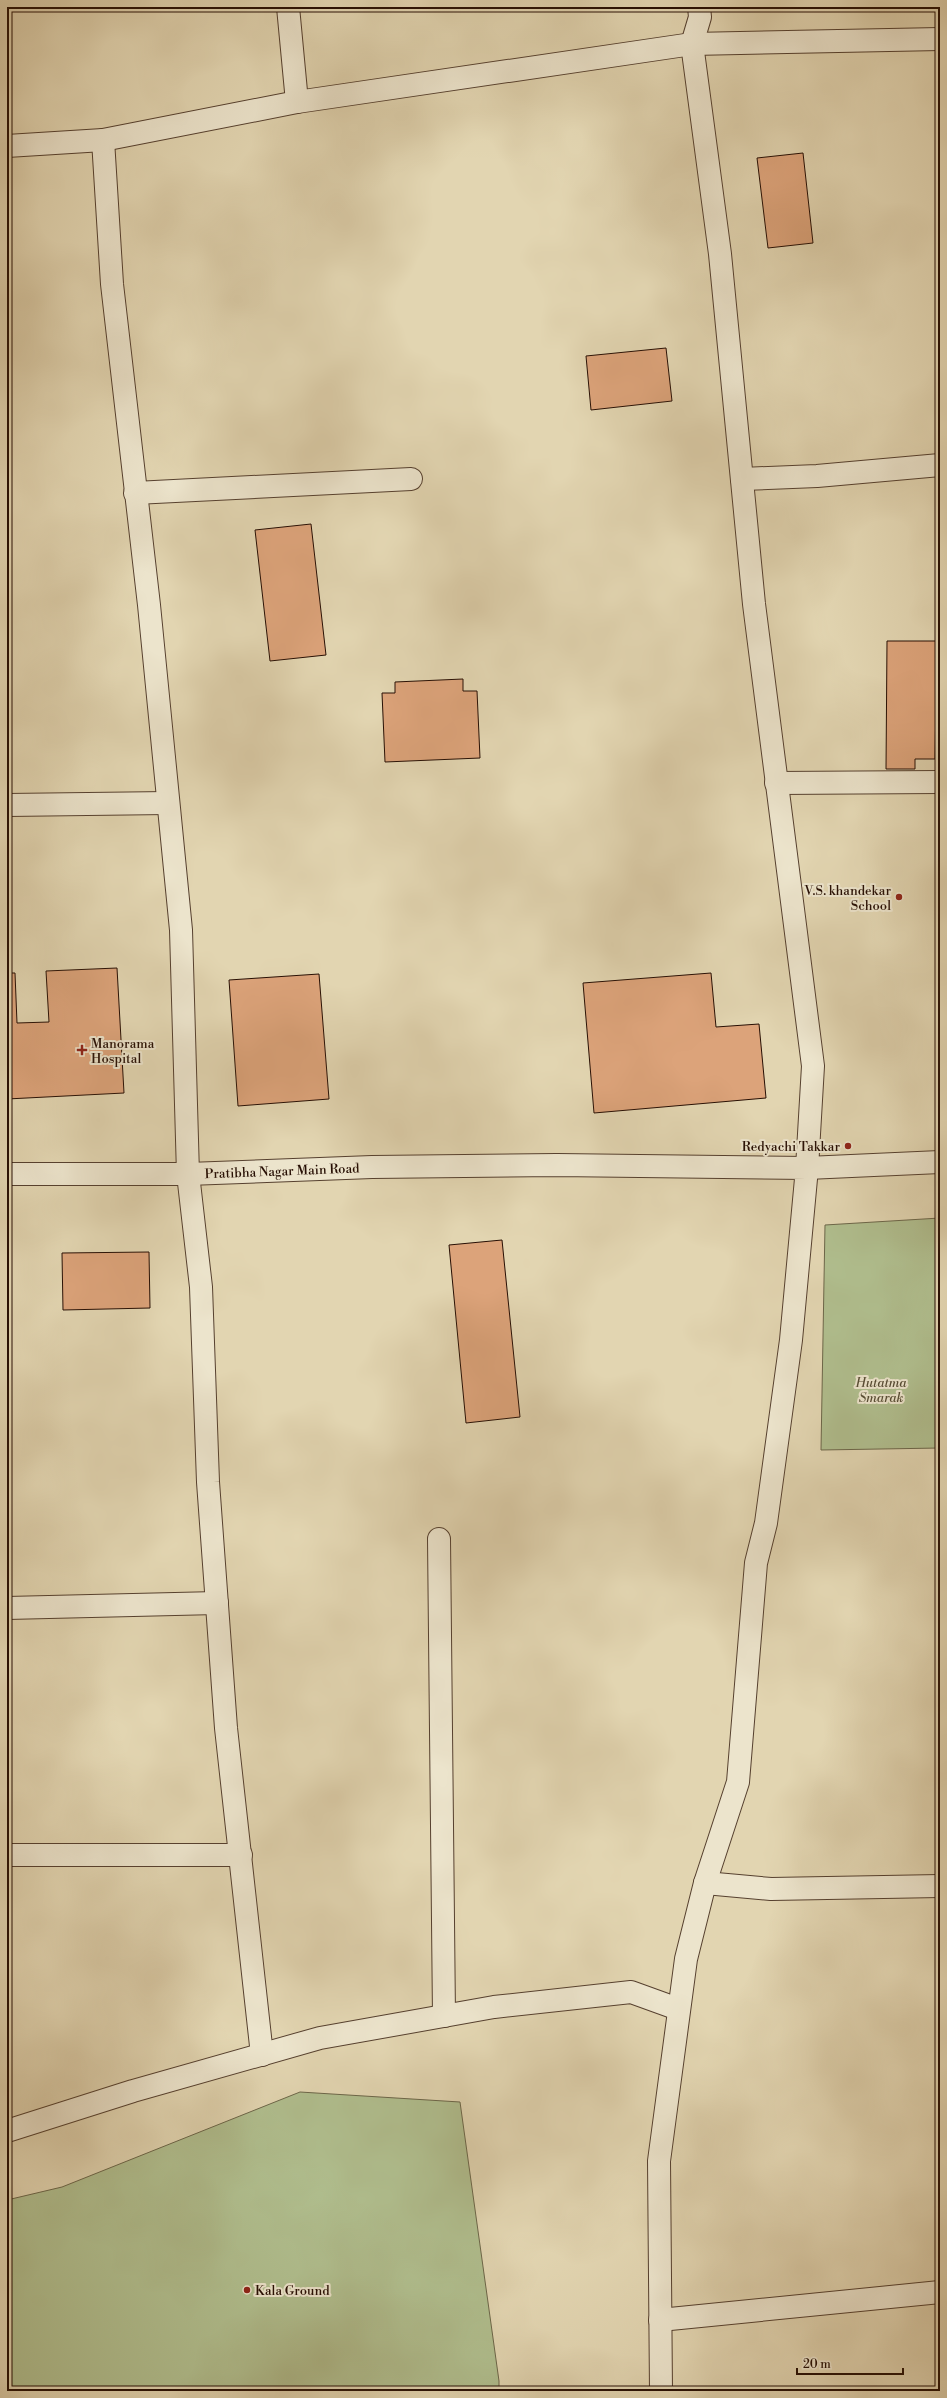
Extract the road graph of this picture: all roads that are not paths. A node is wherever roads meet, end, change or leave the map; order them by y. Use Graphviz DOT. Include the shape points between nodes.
graph roads {
  1 [pos="288,7"];
  2 [pos="699,7"];
  3 [pos="940,39"];
  4 [pos="692,44"];
  5 [pos="297,102"];
  6 [pos="103,140"];
  7 [pos="7,146"];
  8 [pos="940,465"];
  9 [pos="411,478"];
  10 [pos="742,479"];
  11 [pos="135,493"];
  12 [pos="940,782"];
  13 [pos="776,783"];
  14 [pos="168,803"];
  15 [pos="7,805"];
  16 [pos="940,1162"];
  17 [pos="807,1168"];
  18 [pos="7,1174"];
  19 [pos="188,1174"];
  20 [pos="438,1539"];
  21 [pos="217,1603"];
  22 [pos="7,1608"];
  23 [pos="7,1855"];
  24 [pos="240,1855"];
  25 [pos="705,1883"];
  26 [pos="940,1886"];
  27 [pos="678,2009"];
  28 [pos="444,2016"];
  29 [pos="262,2055"];
  30 [pos="7,2131"];
  31 [pos="940,2292"];
  32 [pos="660,2320"];
  33 [pos="661,2391"];
  1 -- 5 [label="street"];
  2 -- 4 [label="street" via="700,18"];
  3 -- 4 [label="street"];
  4 -- 5 [label="street"];
  4 -- 10 [label="street" via="720,254"];
  5 -- 6 [label="street"];
  6 -- 7 [label="street"];
  6 -- 11 [label="street" via="112,284"];
  8 -- 10 [label="street" via="817,476"];
  9 -- 11 [label="street"];
  10 -- 13 [label="street"];
  11 -- 14 [label="street" via="149,605"];
  12 -- 13 [label="street"];
  13 -- 17 [label="street" via="813,1066"];
  14 -- 15 [label="street"];
  14 -- 19 [label="street" via="181,930"];
  16 -- 17 [label="street, Pratibha Nagar Main Road"];
  17 -- 19 [label="street, Pratibha Nagar Main Road" via="557,1165 372,1167"];
  17 -- 25 [label="street" via="791,1340 766,1523 756,1563 738,1782"];
  18 -- 19 [label="street, Pratibha Nagar Main Road"];
  19 -- 21 [label="street" via="201,1287 208,1482"];
  20 -- 28 [label="street"];
  21 -- 22 [label="street"];
  21 -- 24 [label="street" via="226,1728"];
  23 -- 24 [label="street"];
  24 -- 29 [label="street"];
  25 -- 26 [label="street" via="771,1889"];
  25 -- 27 [label="street" via="686,1959"];
  27 -- 28 [label="street" via="631,1992 494,2007"];
  27 -- 32 [label="street" via="659,2161"];
  28 -- 29 [label="street" via="320,2038"];
  29 -- 30 [label="street" via="134,2091"];
  31 -- 32 [label="street"];
  32 -- 33 [label="street"];
}
